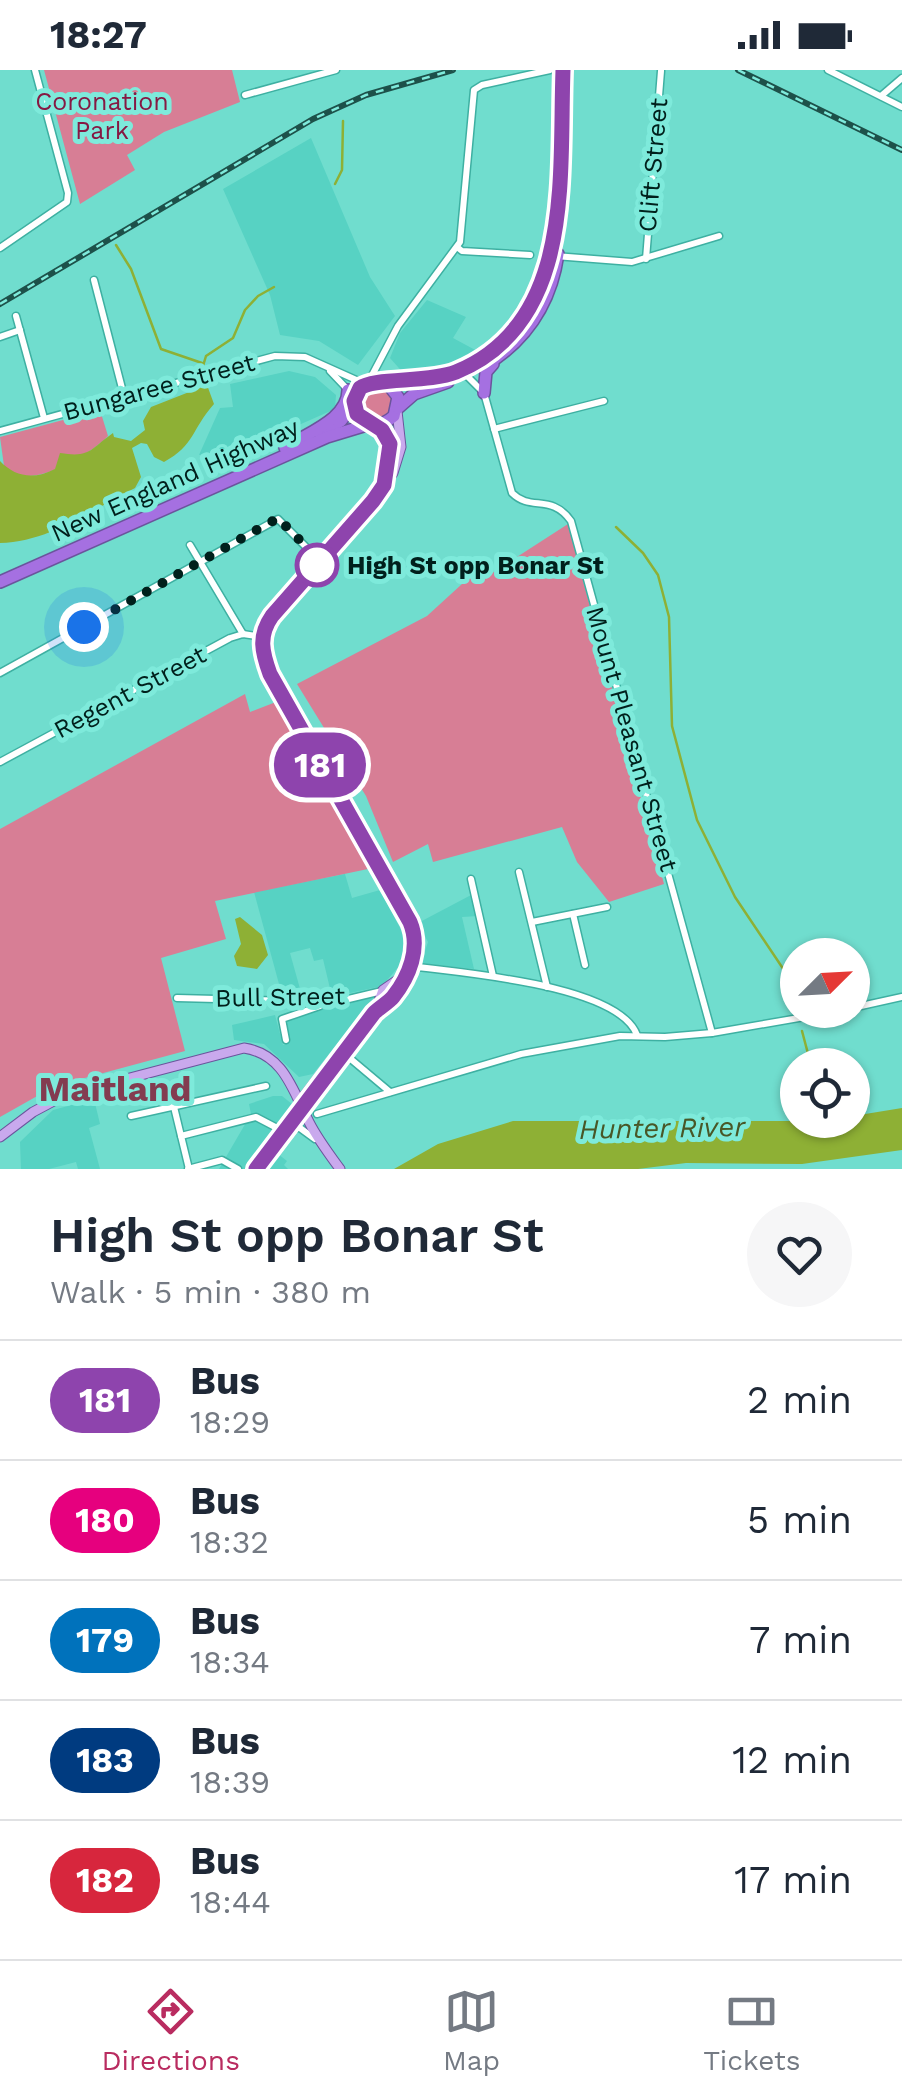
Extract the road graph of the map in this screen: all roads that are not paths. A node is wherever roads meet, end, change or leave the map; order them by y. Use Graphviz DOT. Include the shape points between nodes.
graph roads {
  1 [pos="35,70"];
  2 [pos="336,70"];
  3 [pos="550,70"];
  4 [pos="567,70"];
  5 [pos="828,70"];
  6 [pos="661,72"];
  7 [pos="902,78"];
  8 [pos="245,96"];
  9 [pos="882,96"];
  10 [pos="902,107"];
  11 [pos="719,236"];
  12 [pos="457,247"];
  13 [pos="0,248"];
  14 [pos="530,255"];
  15 [pos="554,256"];
  16 [pos="646,259"];
  17 [pos="94,280"];
  18 [pos="16,316"];
  19 [pos="20,330"];
  20 [pos="0,337"];
  21 [pos="504,354"];
  22 [pos="382,356"];
  23 [pos="318,362"];
  24 [pos="461,378"];
  25 [pos="385,382"];
  26 [pos="366,383"];
  27 [pos="484,393"];
  28 [pos="124,396"];
  29 [pos="352,398"];
  30 [pos="604,401"];
  31 [pos="398,413"];
  32 [pos="44,418"];
  33 [pos="372,425"];
  34 [pos="0,430"];
  35 [pos="494,430"];
  36 [pos="384,485"];
  37 [pos="190,545"];
  38 [pos="202,561"];
  39 [pos="320,561"];
  40 [pos="0,578"];
  41 [pos="242,634"];
  42 [pos="262,637"];
  43 [pos="0,673"];
  44 [pos="0,762"];
  45 [pos="519,872"];
  46 [pos="470,879"];
  47 [pos="608,907"];
  48 [pos="574,914"];
  49 [pos="532,922"];
  50 [pos="585,966"];
  51 [pos="408,971"];
  52 [pos="493,976"];
  53 [pos="547,988"];
  54 [pos="386,994"];
  55 [pos="902,997"];
  56 [pos="177,998"];
  57 [pos="323,1001"];
  58 [pos="870,1004"];
  59 [pos="780,1021"];
  60 [pos="712,1033"];
  61 [pos="637,1035"];
  62 [pos="286,1040"];
  63 [pos="249,1049"];
  64 [pos="342,1052"];
  65 [pos="275,1062"];
  66 [pos="318,1078"];
  67 [pos="266,1086"];
  68 [pos="390,1092"];
  69 [pos="300,1106"];
  70 [pos="174,1107"];
  71 [pos="316,1114"];
  72 [pos="131,1116"];
  73 [pos="283,1129"];
  74 [pos="180,1136"];
  75 [pos="0,1138"];
  76 [pos="315,1140"];
  77 [pos="335,1163"];
  78 [pos="188,1169"];
  79 [pos="238,1169"];
  80 [pos="253,1169"];
  1 -- 13 [label="street" via="67,202"];
  2 -- 8 [label="street"];
  3 -- 12 [label="street" via="474,90"];
  4 -- 15 [label="highway"];
  5 -- 9 [label="street"];
  6 -- 16 [label="street, Clift Street"];
  7 -- 9 [label="street"];
  9 -- 10 [label="street"];
  11 -- 16 [label="street"];
  12 -- 14 [label="street"];
  12 -- 22 [label="street"];
  15 -- 16 [label="street"];
  15 -- 21 [label="highway" via="539,314"];
  15 -- 25 [label="highway" via="536,301 500,346 450,374"];
  17 -- 28 [label="street"];
  18 -- 19 [label="street"];
  19 -- 20 [label="street"];
  19 -- 32 [label="street"];
  21 -- 24 [label="highway"];
  21 -- 27 [label="highway" via="486,372"];
  22 -- 25 [label="street"];
  22 -- 26 [label="street"];
  23 -- 26 [label="street, Bungaree Street"];
  23 -- 28 [label="street, Bungaree Street" via="274,356"];
  23 -- 29 [label="street"];
  24 -- 27 [label="street, Mount Pleasant Street"];
  24 -- 31 [label="highway" via="420,392"];
  25 -- 26 [label="highway"];
  25 -- 31 [label="highway" via="396,393"];
  26 -- 29 [label="highway"];
  27 -- 35 [label="street, Mount Pleasant Street"];
  28 -- 32 [label="street, Bungaree Street"];
  29 -- 33 [label="highway" via="360,419"];
  29 -- 40 [label="highway, New England Highway" via="333,427"];
  30 -- 35 [label="street"];
  31 -- 33 [label="highway"];
  31 -- 36 [label="main road" via="400,457"];
  32 -- 34 [label="street, Bungaree Street"];
  33 -- 36 [label="main road" via="388,436 391,451"];
  33 -- 40 [label="highway, New England Highway" via="327,437"];
  35 -- 60 [label="street, Mount Pleasant Street" via="512,493 525,502 553,504 573,528"];
  36 -- 39 [label="main road"];
  37 -- 38 [label="street"];
  38 -- 39 [label="street" via="278,518"];
  38 -- 41 [label="street"];
  38 -- 43 [label="street"];
  39 -- 42 [label="main road"];
  41 -- 42 [label="street"];
  41 -- 44 [label="street, Regent Street"];
  42 -- 51 [label="main road" via="278,688 413,930"];
  45 -- 49 [label="street"];
  46 -- 52 [label="street"];
  47 -- 48 [label="street"];
  48 -- 49 [label="street"];
  48 -- 50 [label="street"];
  49 -- 53 [label="street"];
  51 -- 52 [label="street"];
  51 -- 54 [label="main road"];
  52 -- 53 [label="street"];
  53 -- 61 [label="street" via="620,1012"];
  54 -- 57 [label="street, Bull Street"];
  54 -- 64 [label="main road"];
  55 -- 58 [label="street"];
  56 -- 57 [label="street, Bull Street"];
  57 -- 62 [label="street" via="282,1020"];
  59 -- 60 [label="street"];
  60 -- 61 [label="street"];
  61 -- 68 [label="street" via="520,1054"];
  63 -- 65 [label="main road"];
  63 -- 69 [label="main road" via="277,1069"];
  63 -- 75 [label="main road" via="65,1095"];
  64 -- 66 [label="main road"];
  64 -- 68 [label="street"];
  64 -- 69 [label="main road"];
  65 -- 66 [label="main road" via="298,1085"];
  65 -- 69 [label="main road"];
  66 -- 69 [label="main road"];
  67 -- 70 [label="street"];
  68 -- 71 [label="street"];
  69 -- 73 [label="street"];
  69 -- 76 [label="main road"];
  69 -- 77 [label="main road"];
  70 -- 72 [label="street"];
  70 -- 74 [label="street"];
  73 -- 74 [label="street" via="256,1117"];
  73 -- 76 [label="street" via="300,1128"];
  73 -- 80 [label="street"];
  74 -- 78 [label="street"];
  76 -- 77 [label="main road"];
  78 -- 79 [label="street" via="222,1160"];
}
